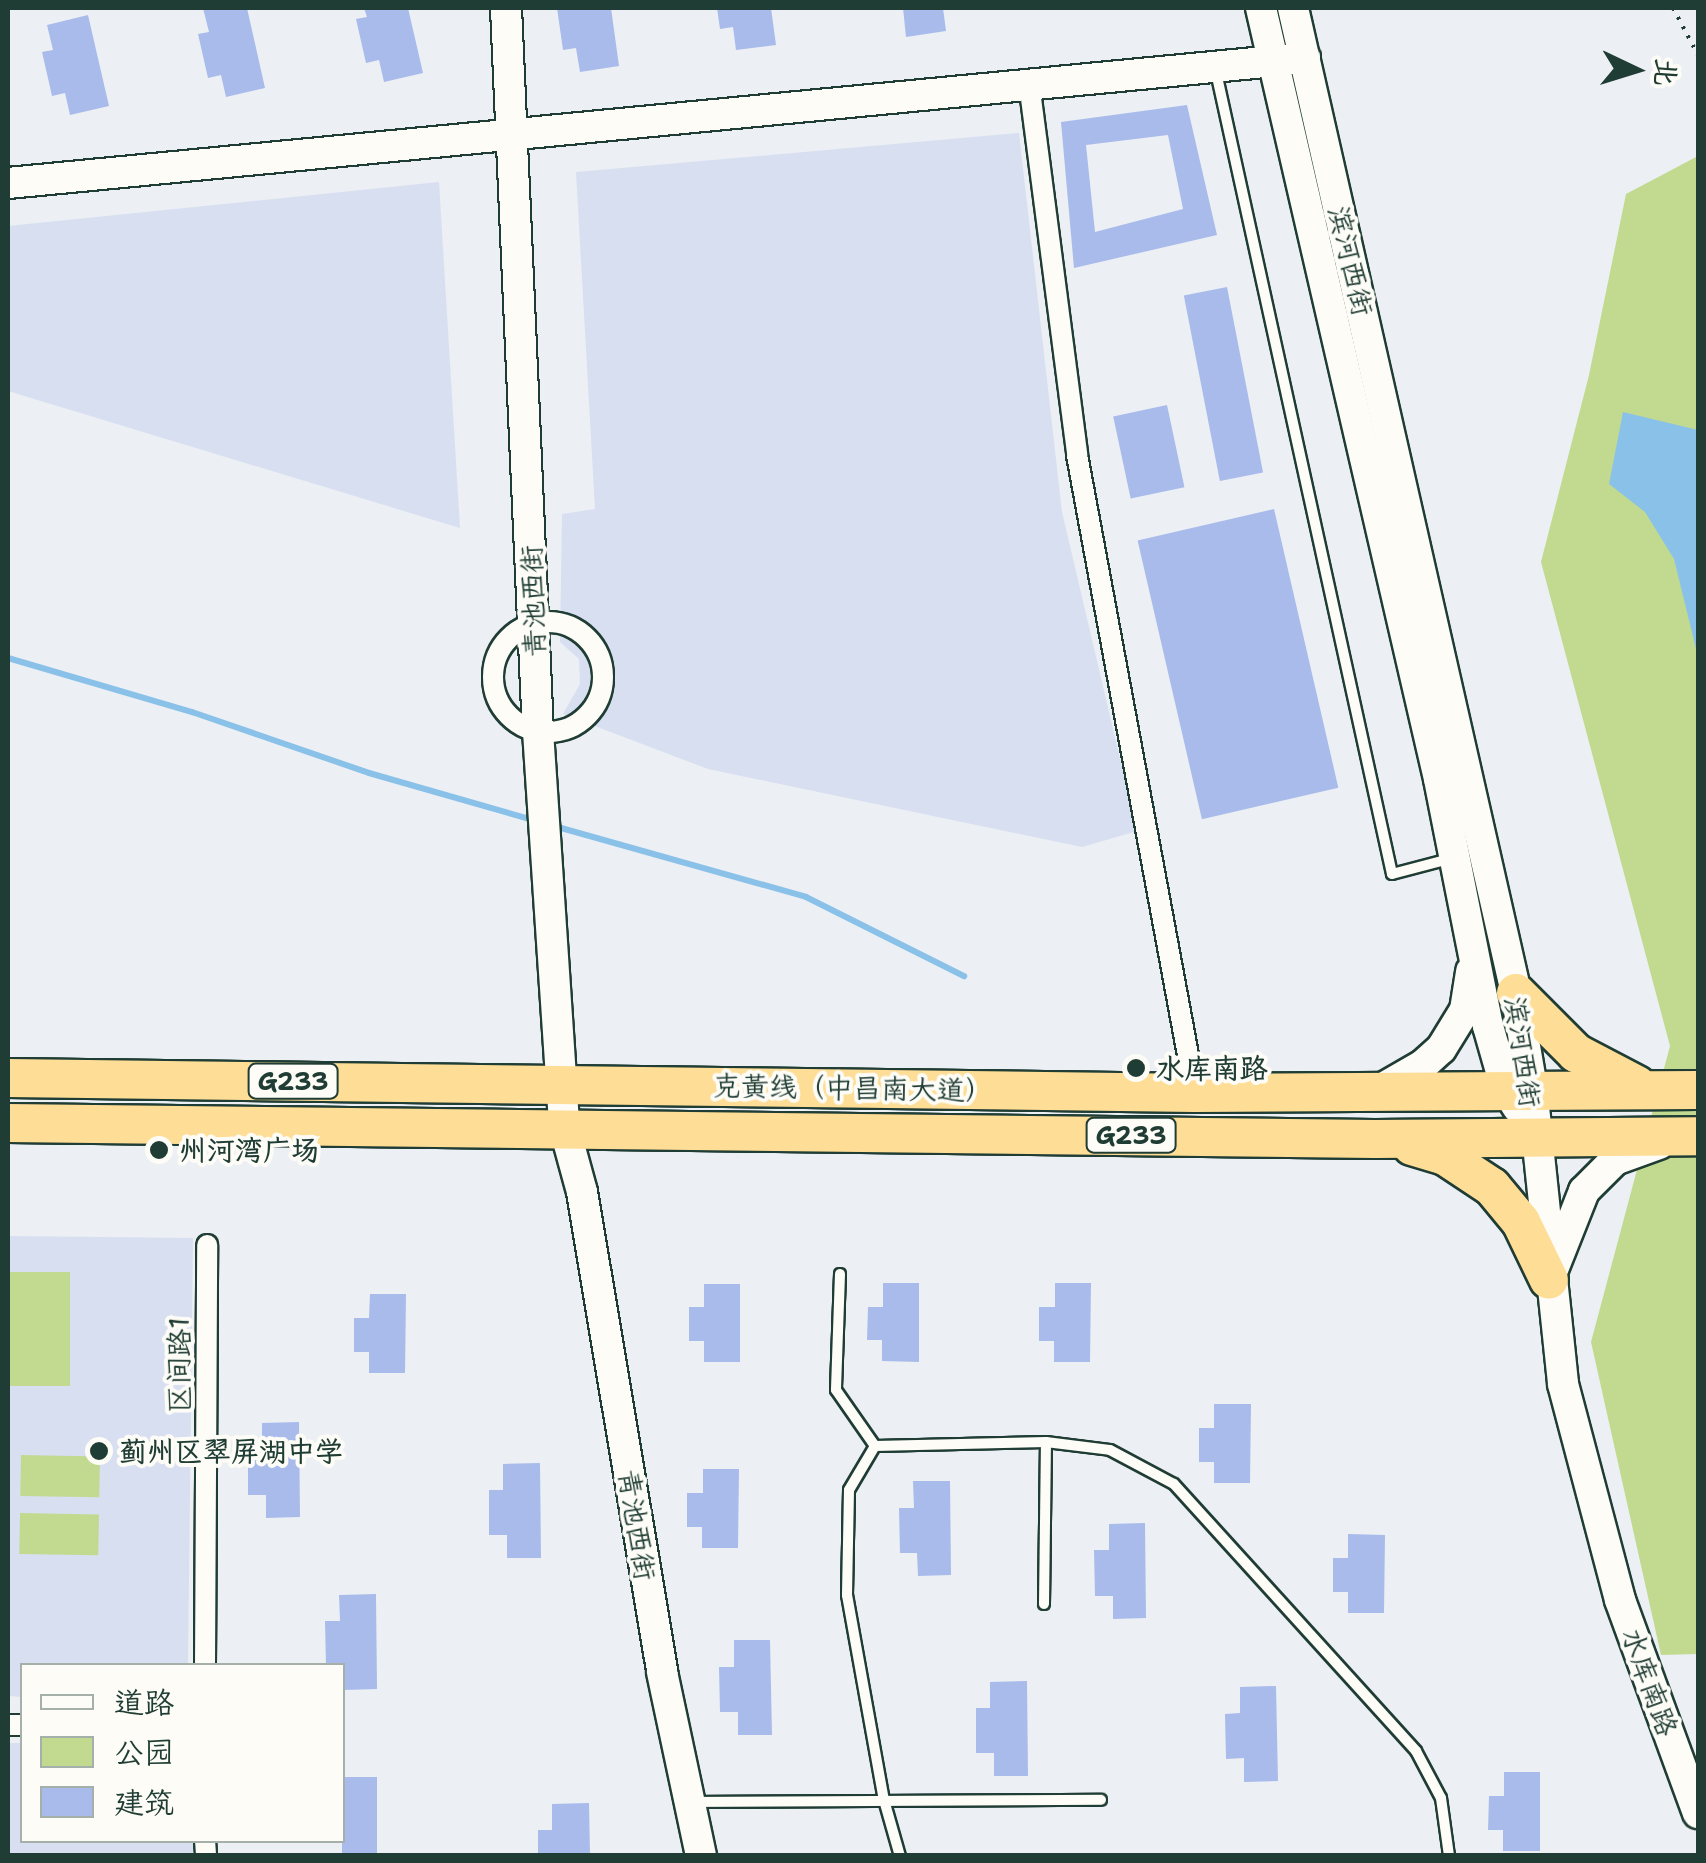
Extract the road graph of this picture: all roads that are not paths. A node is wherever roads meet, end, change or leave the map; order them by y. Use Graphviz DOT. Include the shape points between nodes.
graph roads {
  1 [pos="506,8"];
  2 [pos="519,8"];
  3 [pos="1262,8"];
  4 [pos="1294,8"];
  5 [pos="1305,58"];
  6 [pos="1274,62"];
  7 [pos="1214,66"];
  8 [pos="1029,83"];
  9 [pos="520,135"];
  10 [pos="8,184"];
  11 [pos="541,623"];
  12 [pos="547,731"];
  13 [pos="1456,858"];
  14 [pos="1472,943"];
  15 [pos="1516,993"];
  16 [pos="8,1078"];
  17 [pos="570,1084"];
  18 [pos="1519,1088"];
  19 [pos="1649,1090"];
  20 [pos="1698,1090"];
  21 [pos="1376,1092"];
  22 [pos="1194,1093"];
  23 [pos="8,1123"];
  24 [pos="572,1126"];
  25 [pos="1535,1136"];
  26 [pos="1698,1136"];
  27 [pos="1375,1139"];
  28 [pos="208,1244"];
  29 [pos="840,1274"];
  30 [pos="1549,1280"];
  31 [pos="1046,1442"];
  32 [pos="875,1446"];
  33 [pos="1044,1604"];
  34 [pos="206,1663"];
  35 [pos="884,1800"];
  36 [pos="1101,1800"];
  37 [pos="690,1802"];
  38 [pos="1698,1813"];
  39 [pos="700,1856"];
  40 [pos="900,1856"];
  41 [pos="1449,1856"];
  1 -- 9 [label="main road, 青池西街"];
  2 -- 9 [label="main road, 青池西街"];
  3 -- 6 [label="main road, 滨河西街"];
  4 -- 5 [label="main road, 滨河西街"];
  5 -- 6 [label="main road"];
  5 -- 15 [label="main road, 滨河西街"];
  6 -- 7 [label="main road"];
  6 -- 13 [label="main road, 滨河西街"];
  7 -- 8 [label="main road"];
  7 -- 13 [label="lane" via="1392,874"];
  8 -- 9 [label="main road"];
  8 -- 22 [label="street" via="1077,455"];
  9 -- 10 [label="main road"];
  9 -- 11 [label="main road, 青池西街"];
  11 -- 12 [label="main road, 青池西街"];
  11 -- 12 [label="street" via="508,639 493,672 502,708 515,722"];
  11 -- 12 [label="street" via="576,628 604,672 595,706 583,720"];
  12 -- 17 [label="main road, 青池西街"];
  13 -- 14 [label="main road, 滨河西街"];
  14 -- 18 [label="main road, 滨河西街"];
  14 -- 21 [label="main road" via="1470,989 1456,1030 1423,1065"];
  15 -- 18 [label="main road, 滨河西街"];
  15 -- 19 [label="highway" via="1576,1053"];
  16 -- 17 [label="highway, 克黄线（中昌南大道） / G233"];
  17 -- 22 [label="highway, 克黄线（中昌南大道） / G233"];
  17 -- 24 [label="main road, 青池西街"];
  18 -- 19 [label="highway, 克黄线（中昌南大道） / G233"];
  18 -- 21 [label="highway, 克黄线（中昌南大道） / G233"];
  18 -- 25 [label="main road, 滨河西街"];
  19 -- 20 [label="highway, 克黄线（中昌南大道） / G233"];
  21 -- 22 [label="highway, 克黄线（中昌南大道） / G233"];
  23 -- 24 [label="highway, 克黄线（中昌南大道） / G233"];
  24 -- 27 [label="highway, 克黄线（中昌南大道） / G233"];
  24 -- 37 [label="main road, 青池西街" via="662,1672"];
  25 -- 26 [label="highway, 克黄线（中昌南大道） / G233"];
  25 -- 27 [label="highway, 克黄线（中昌南大道） / G233"];
  25 -- 30 [label="main road, 水库南路"];
  26 -- 30 [label="main road" via="1637,1149 1600,1172 1573,1212"];
  27 -- 30 [label="highway" via="1445,1156 1492,1186 1521,1222"];
  28 -- 34 [label="street, 区间路1"];
  29 -- 32 [label="lane" via="836,1390"];
  30 -- 38 [label="main road, 水库南路" via="1563,1384 1620,1600"];
  31 -- 32 [label="lane"];
  31 -- 33 [label="lane"];
  31 -- 41 [label="lane" via="1126,1458 1174,1484 1223,1532 1416,1752 1441,1798"];
  32 -- 35 [label="lane" via="850,1490 847,1595"];
  35 -- 36 [label="lane"];
  35 -- 37 [label="lane"];
  35 -- 40 [label="lane"];
  37 -- 39 [label="main road, 青池西街"];
}
